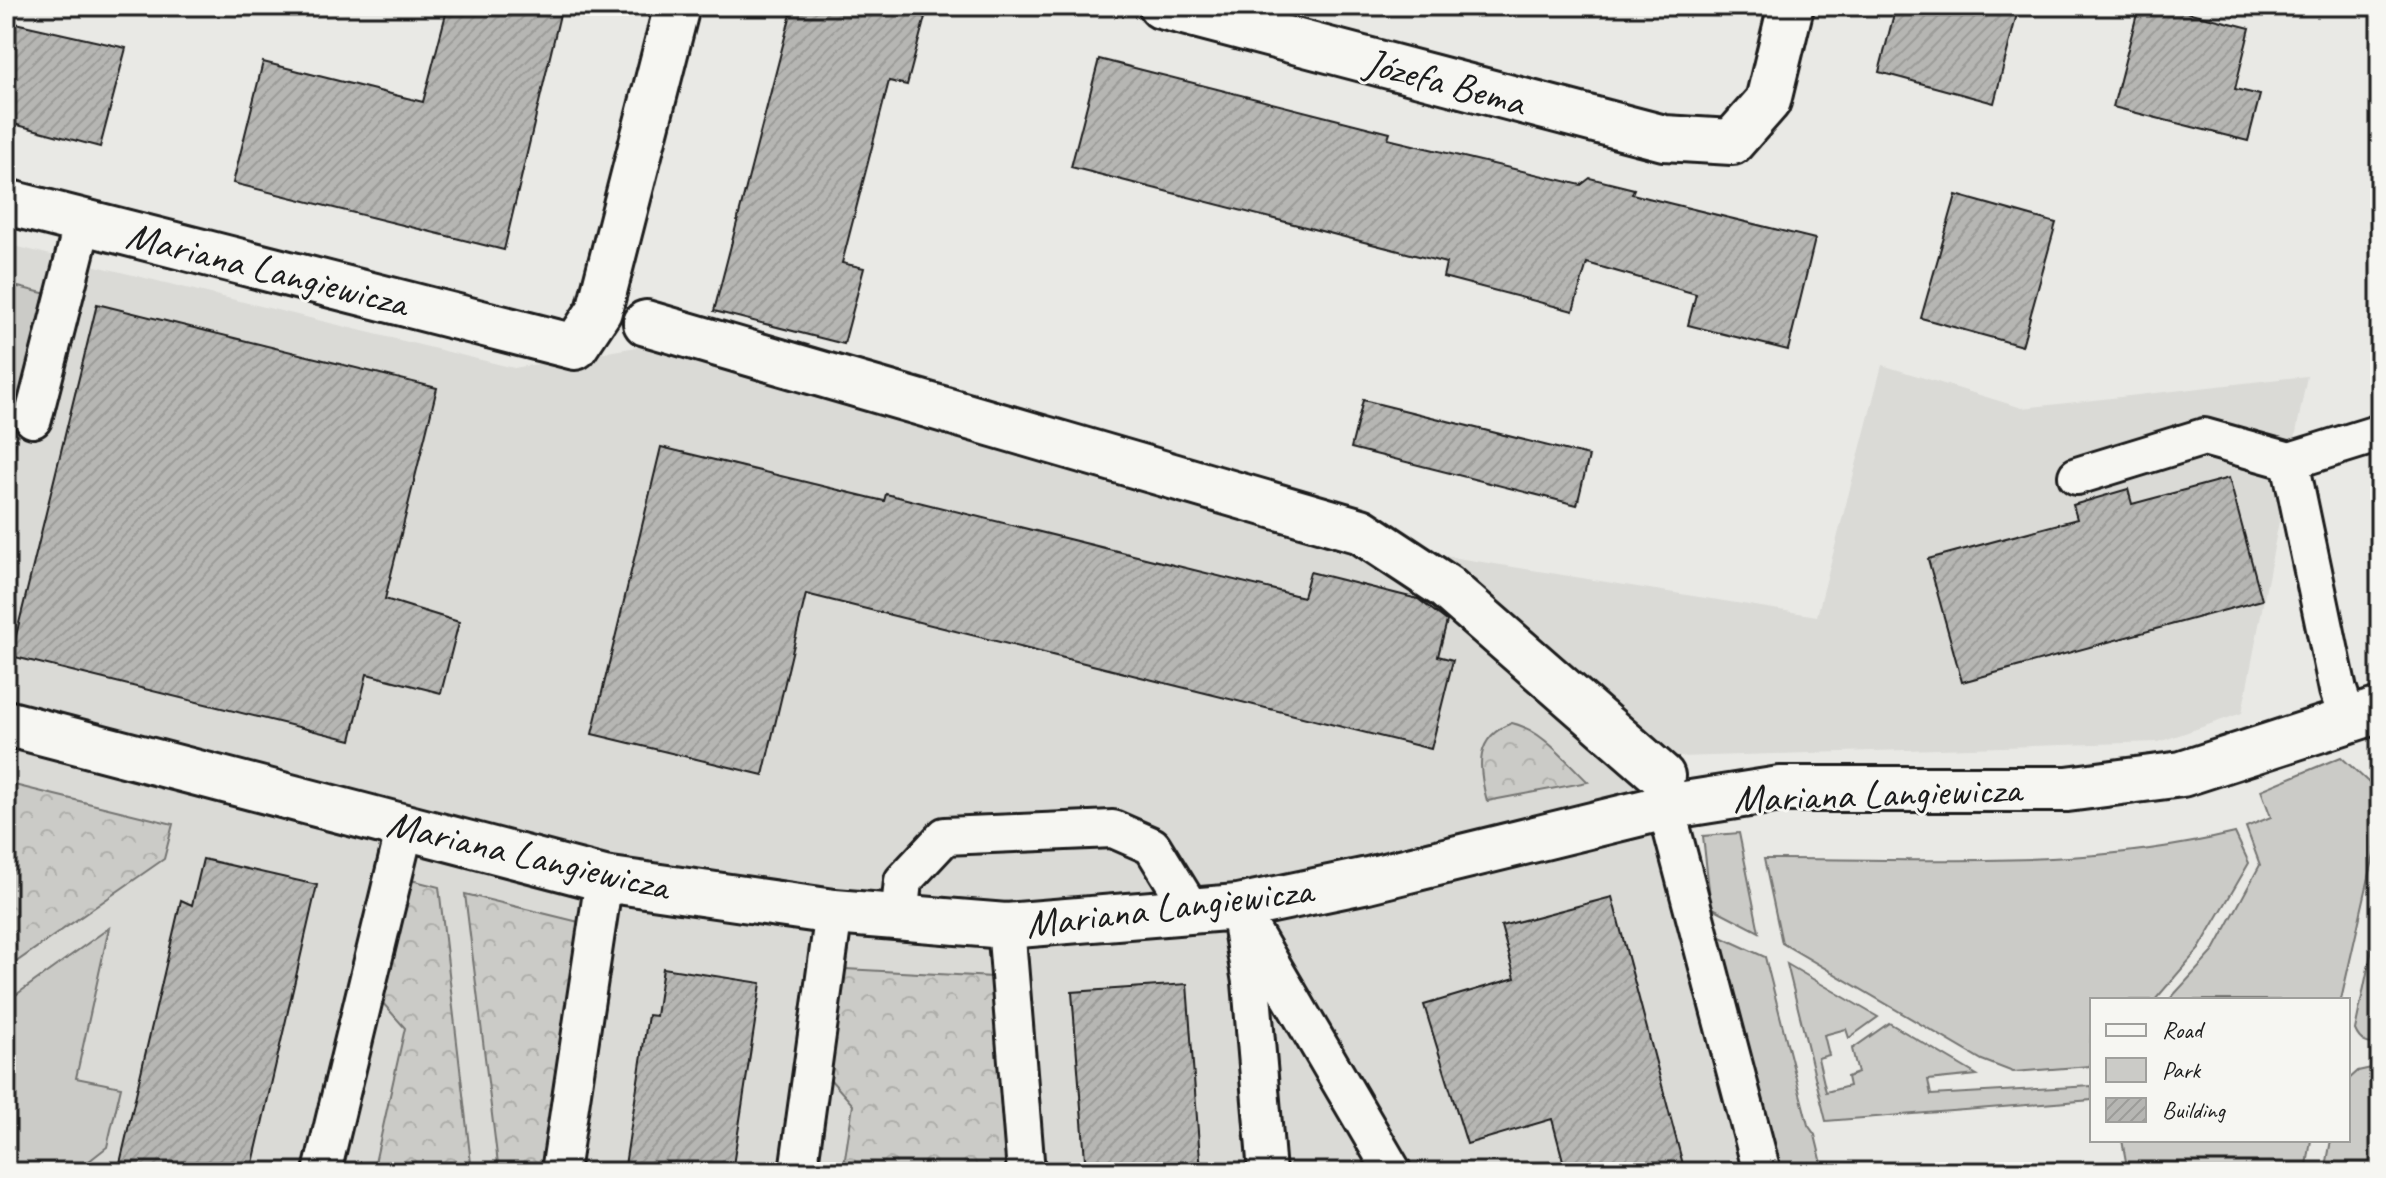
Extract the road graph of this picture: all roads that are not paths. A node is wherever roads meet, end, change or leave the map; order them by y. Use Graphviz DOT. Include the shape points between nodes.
graph roads {
  1 [pos="677,6"];
  2 [pos="1161,6"];
  3 [pos="1791,6"];
  4 [pos="6,202"];
  5 [pos="83,222"];
  6 [pos="646,323"];
  7 [pos="33,419"];
  8 [pos="2380,433"];
  9 [pos="2290,461"];
  10 [pos="2077,476"];
  11 [pos="2364,715"];
  12 [pos="6,723"];
  13 [pos="1664,791"];
  14 [pos="405,828"];
  15 [pos="604,879"];
  16 [pos="1238,907"];
  17 [pos="1192,911"];
  18 [pos="834,912"];
  19 [pos="899,918"];
  20 [pos="1006,926"];
  21 [pos="322,1172"];
  22 [pos="560,1172"];
  23 [pos="798,1172"];
  24 [pos="1026,1172"];
  25 [pos="1267,1172"];
  26 [pos="1393,1172"];
  27 [pos="1762,1172"];
  1 -- 5 [label="street, Mariana Langiewicza" via="599,311 575,347"];
  2 -- 3 [label="street, Józefa Bema" via="1664,138 1732,142 1768,101"];
  4 -- 5 [label="street, Mariana Langiewicza"];
  5 -- 7 [label="lane"];
  6 -- 13 [label="street" via="1361,531 1446,587"];
  8 -- 9 [label="lane"];
  9 -- 10 [label="lane" via="2204,437"];
  9 -- 11 [label="lane" via="2338,690"];
  11 -- 13 [label="street, Mariana Langiewicza" via="2182,774 2067,789"];
  12 -- 14 [label="street, Mariana Langiewicza"];
  13 -- 16 [label="street, Mariana Langiewicza" via="1368,880"];
  13 -- 27 [label="lane"];
  14 -- 15 [label="street, Mariana Langiewicza"];
  14 -- 21 [label="lane"];
  15 -- 18 [label="street, Mariana Langiewicza"];
  15 -- 22 [label="lane"];
  16 -- 17 [label="street, Mariana Langiewicza"];
  16 -- 25 [label="lane" via="1251,982"];
  16 -- 26 [label="lane"];
  17 -- 19 [label="lane" via="1152,846 1113,829 945,836 903,881"];
  17 -- 20 [label="street, Mariana Langiewicza"];
  18 -- 19 [label="street, Mariana Langiewicza"];
  18 -- 23 [label="lane"];
  19 -- 20 [label="street, Mariana Langiewicza"];
  20 -- 24 [label="lane"];
}
